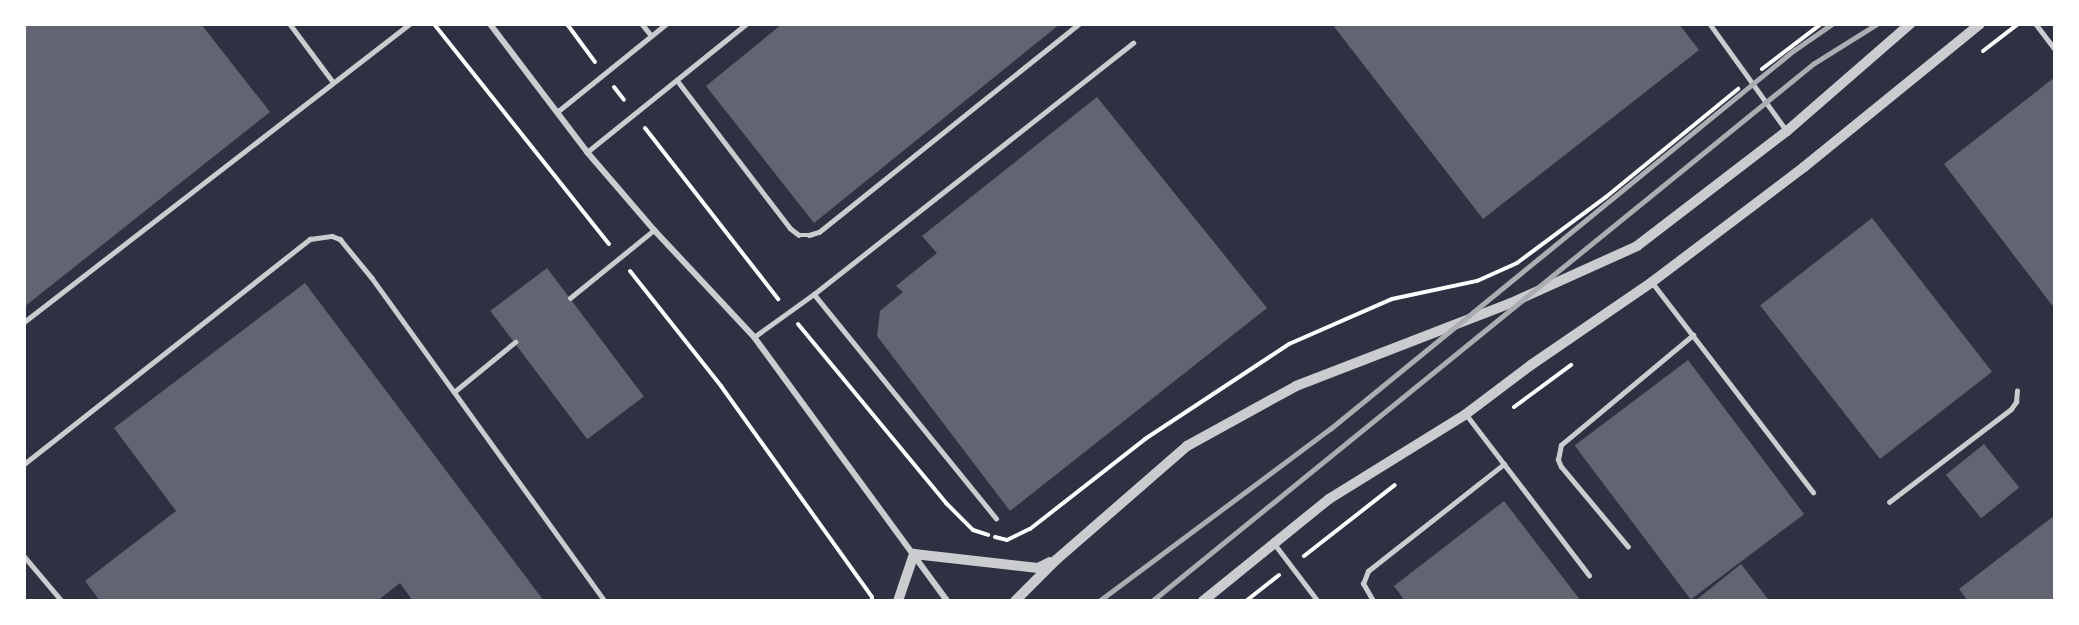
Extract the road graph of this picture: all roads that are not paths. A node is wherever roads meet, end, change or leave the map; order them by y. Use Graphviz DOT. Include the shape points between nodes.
graph roads {
  1 [pos="290,24"];
  2 [pos="410,24"];
  3 [pos="490,24"];
  4 [pos="642,24"];
  5 [pos="666,24"];
  6 [pos="746,24"];
  7 [pos="1079,24"];
  8 [pos="1710,24"];
  9 [pos="1910,24"];
  10 [pos="1980,24"];
  11 [pos="2036,24"];
  12 [pos="651,35"];
  13 [pos="1133,43"];
  14 [pos="2055,49"];
  15 [pos="677,80"];
  16 [pos="333,82"];
  17 [pos="557,112"];
  18 [pos="1787,131"];
  19 [pos="587,152"];
  20 [pos="654,230"];
  21 [pos="1652,282"];
  22 [pos="814,294"];
  23 [pos="570,298"];
  24 [pos="24,322"];
  25 [pos="1693,335"];
  26 [pos="754,337"];
  27 [pos="515,342"];
  28 [pos="2017,391"];
  29 [pos="454,392"];
  30 [pos="1466,414"];
  31 [pos="24,464"];
  32 [pos="1504,464"];
  33 [pos="1813,492"];
  34 [pos="1889,502"];
  35 [pos="996,518"];
  36 [pos="1274,543"];
  37 [pos="1628,547"];
  38 [pos="914,554"];
  39 [pos="24,556"];
  40 [pos="1056,560"];
  41 [pos="1590,575"];
  42 [pos="62,601"];
  43 [pos="605,601"];
  44 [pos="898,601"];
  45 [pos="947,601"];
  46 [pos="1015,601"];
  47 [pos="1203,601"];
  48 [pos="1318,601"];
  49 [pos="1373,601"];
  1 -- 16 [label="lane"];
  2 -- 16 [label="lane"];
  3 -- 17 [label="street"];
  4 -- 12 [label="lane"];
  5 -- 12 [label="lane"];
  6 -- 15 [label="lane"];
  7 -- 15 [label="lane" via="819,232 809,235 799,235 790,228"];
  8 -- 18 [label="lane"];
  9 -- 18 [label="street"];
  10 -- 21 [label="street" via="1804,167"];
  11 -- 14 [label="lane"];
  12 -- 17 [label="lane"];
  13 -- 22 [label="lane"];
  15 -- 19 [label="lane"];
  16 -- 24 [label="lane"];
  17 -- 19 [label="street"];
  18 -- 40 [label="street" via="1637,246 1511,303 1296,386 1187,446"];
  19 -- 20 [label="street"];
  20 -- 23 [label="lane"];
  20 -- 26 [label="street"];
  21 -- 25 [label="lane"];
  21 -- 30 [label="street"];
  22 -- 26 [label="lane"];
  22 -- 35 [label="lane"];
  25 -- 33 [label="lane"];
  25 -- 37 [label="lane" via="1561,445 1561,467"];
  26 -- 38 [label="street"];
  27 -- 29 [label="lane"];
  28 -- 34 [label="lane" via="2011,409"];
  29 -- 31 [label="lane" via="340,239 320,236 300,246"];
  29 -- 43 [label="lane"];
  30 -- 32 [label="lane"];
  30 -- 36 [label="street" via="1329,499"];
  32 -- 41 [label="lane"];
  32 -- 49 [label="lane" via="1368,572 1363,584"];
  36 -- 47 [label="street"];
  36 -- 48 [label="lane"];
  38 -- 40 [label="street" via="1038,568"];
  38 -- 44 [label="street"];
  38 -- 45 [label="street"];
  39 -- 42 [label="lane"];
  40 -- 46 [label="street"];
}
